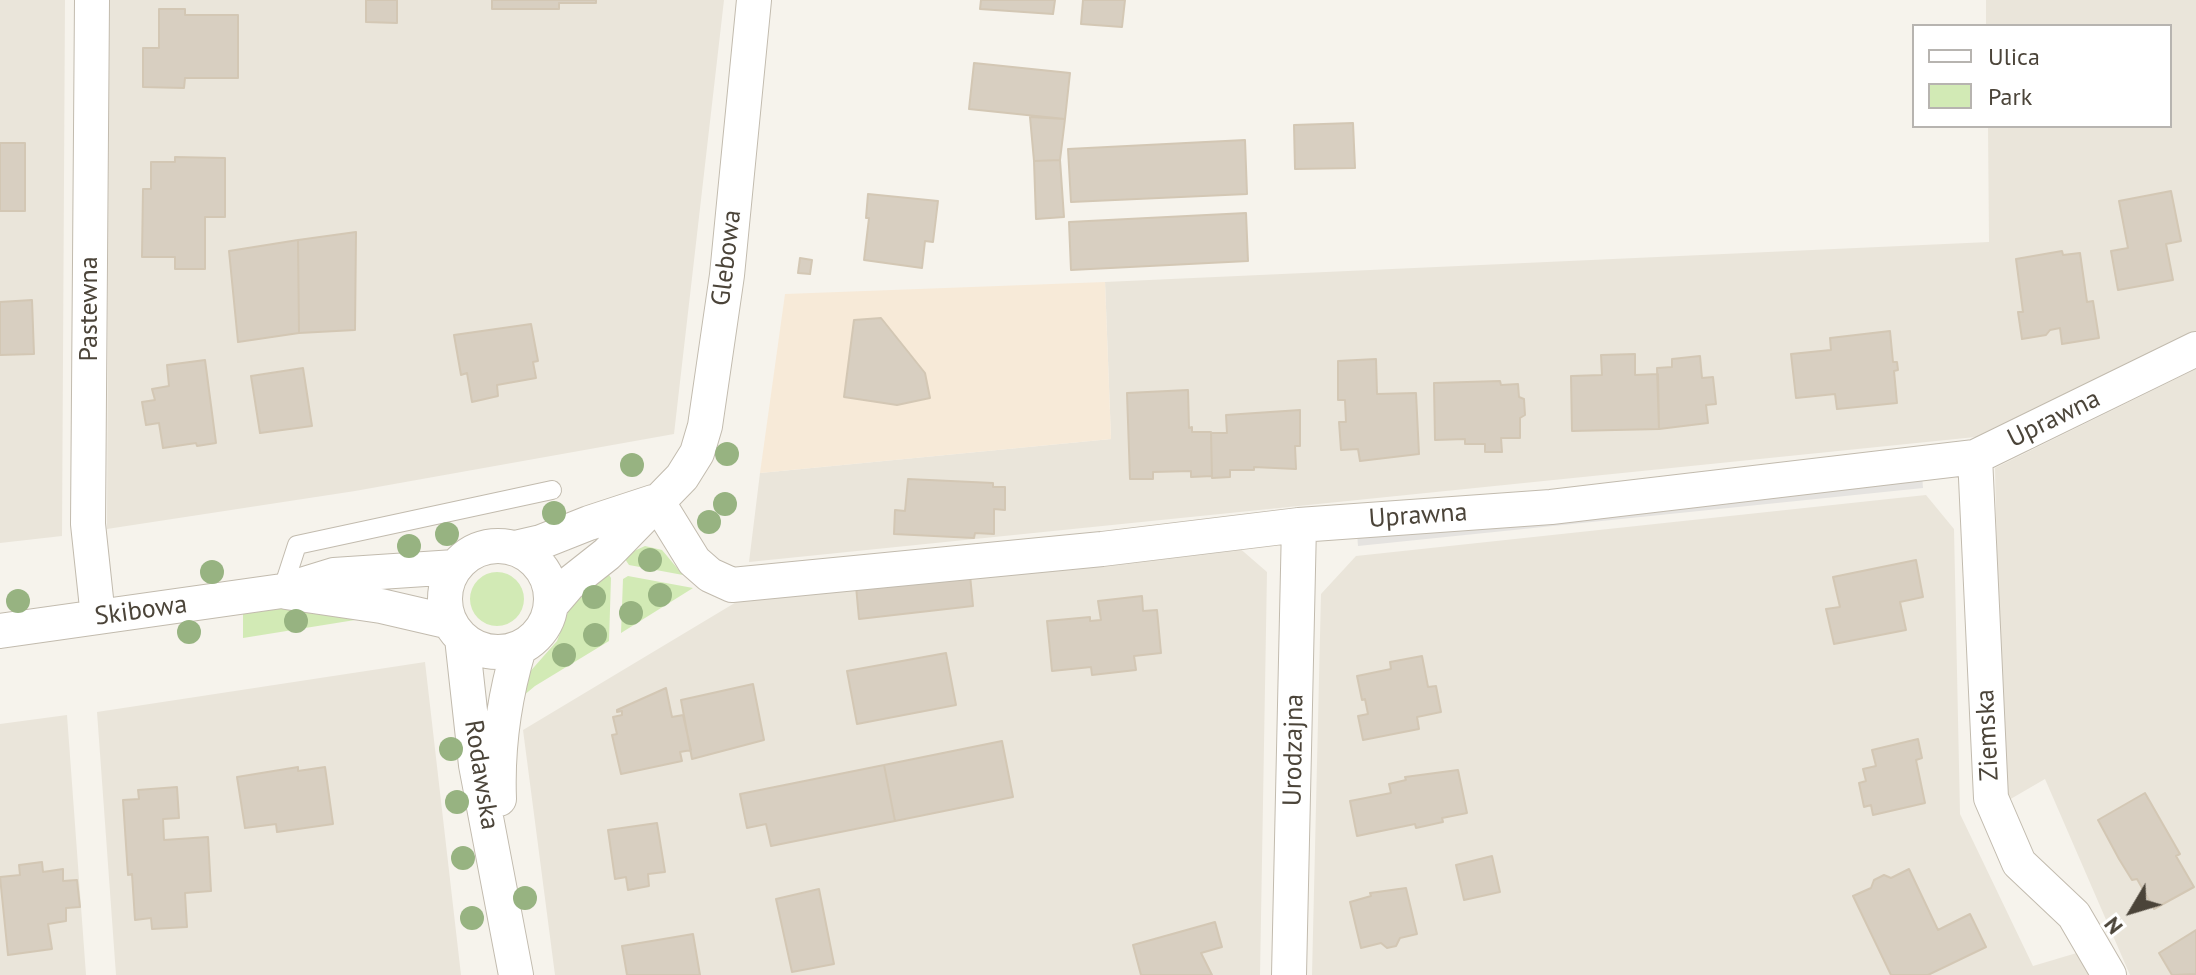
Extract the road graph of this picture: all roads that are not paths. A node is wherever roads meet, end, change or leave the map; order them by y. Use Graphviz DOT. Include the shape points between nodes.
graph roads {
  1 [pos="92,0"];
  2 [pos="754,0"];
  3 [pos="2196,349"];
  4 [pos="1975,457"];
  5 [pos="552,490"];
  6 [pos="657,501"];
  7 [pos="1299,525"];
  8 [pos="515,548"];
  9 [pos="455,567"];
  10 [pos="282,591"];
  11 [pos="551,605"];
  12 [pos="98,617"];
  13 [pos="456,630"];
  14 [pos="0,631"];
  15 [pos="519,648"];
  16 [pos="505,911"];
  17 [pos="516,975"];
  18 [pos="1289,975"];
  19 [pos="2109,975"];
  1 -- 12 [label="street, Pastewna" via="88,524"];
  2 -- 6 [label="street, Glebowa" via="727,275 705,426 682,477"];
  3 -- 4 [label="street, Uprawna"];
  4 -- 7 [label="street, Uprawna" via="1551,507"];
  4 -- 19 [label="street, Ziemska" via="1991,798 2019,863 2074,915"];
  5 -- 10 [label="lane" via="297,545"];
  6 -- 7 [label="street, Uprawna" via="694,561 732,585"];
  6 -- 8 [label="street, Glebowa"];
  6 -- 11 [label="street, Glebowa"];
  7 -- 18 [label="street, Urodzajna"];
  8 -- 9 [label="street" via="482,547"];
  8 -- 11 [label="street" via="544,570"];
  9 -- 10 [label="street, Skibowa" via="334,575"];
  9 -- 13 [label="street" via="445,594"];
  10 -- 12 [label="street, Skibowa"];
  10 -- 13 [label="street, Skibowa" via="381,606"];
  11 -- 15 [label="street" via="535,638"];
  12 -- 14 [label="street, Skibowa"];
  13 -- 15 [label="street" via="474,647 489,652"];
  13 -- 16 [label="street, Rodawska"];
  15 -- 16 [label="street, Rodawska" via="497,763"];
  16 -- 17 [label="street, Rodawska"];
}
